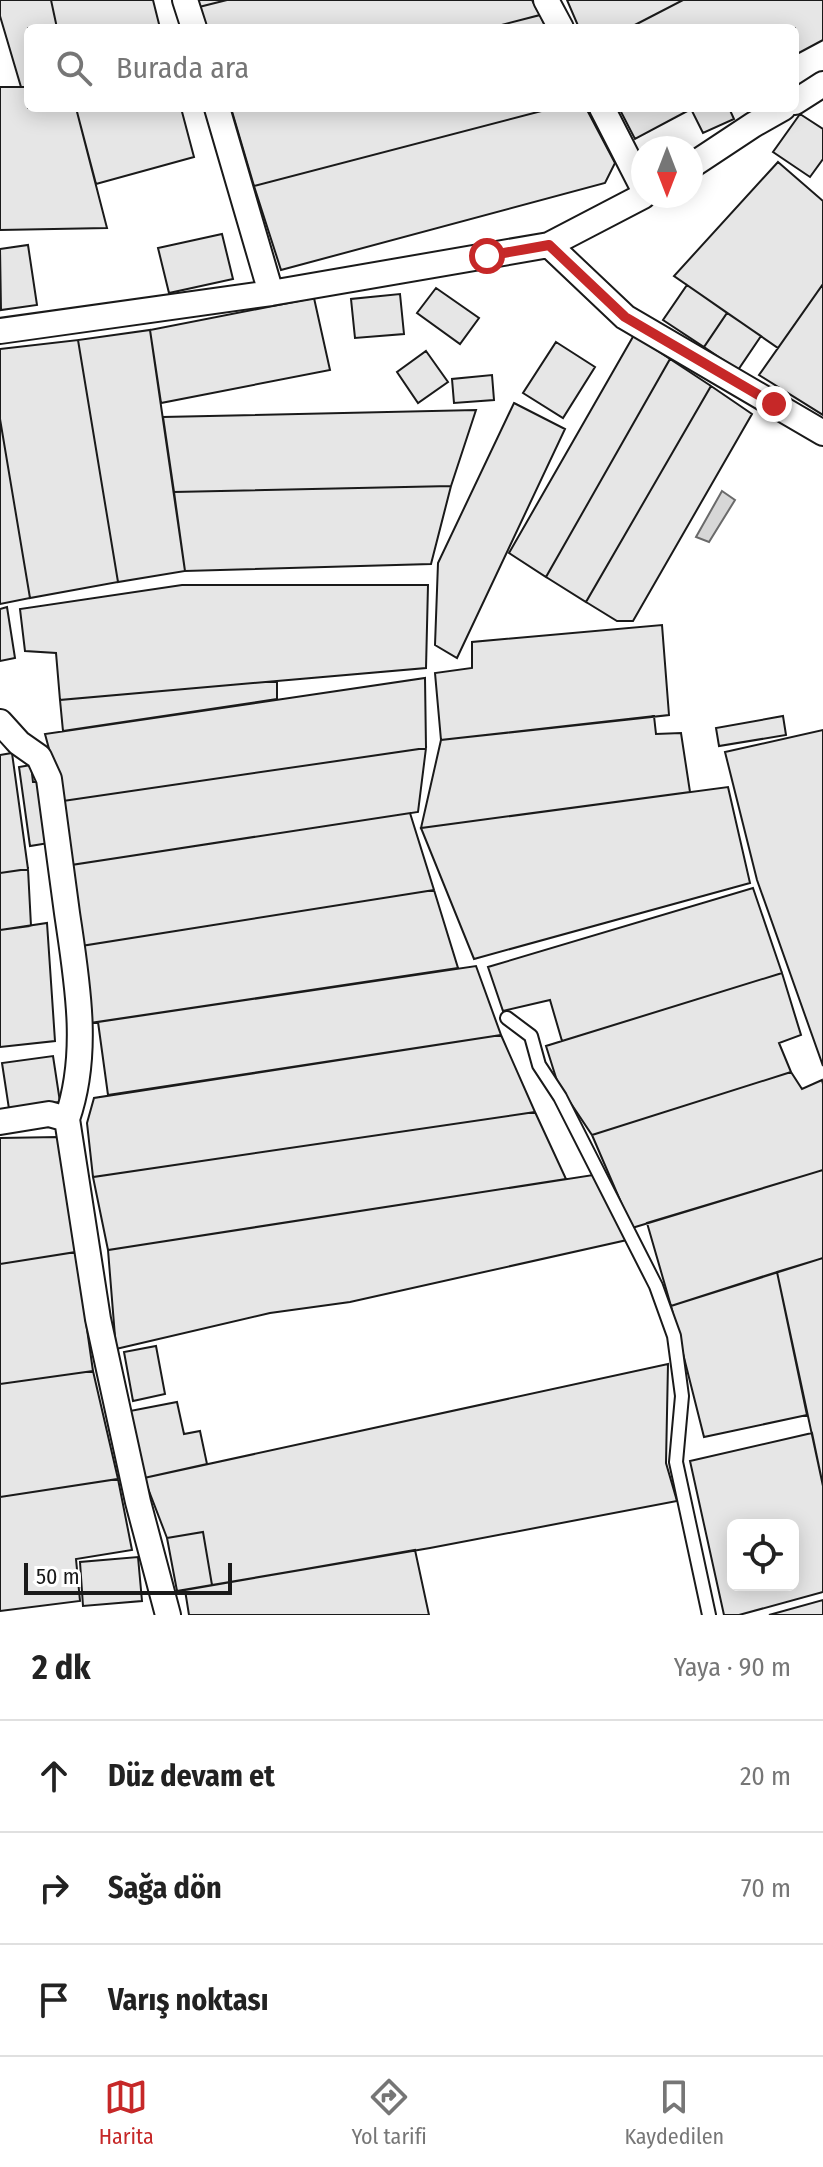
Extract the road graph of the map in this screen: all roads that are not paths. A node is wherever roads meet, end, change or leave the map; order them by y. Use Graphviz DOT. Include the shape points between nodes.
graph roads {
  1 [pos="185,0"];
  2 [pos="546,0"];
  3 [pos="193,24"];
  4 [pos="559,24"];
  5 [pos="823,84"];
  6 [pos="799,99"];
  7 [pos="218,112"];
  8 [pos="604,112"];
  9 [pos="776,112"];
  10 [pos="703,158"];
  11 [pos="631,165"];
  12 [pos="631,202"];
  13 [pos="549,245"];
  14 [pos="271,293"];
  15 [pos="0,331"];
  16 [pos="823,433"];
  17 [pos="0,722"];
  18 [pos="507,1018"];
  19 [pos="67,1119"];
  20 [pos="0,1122"];
  21 [pos="168,1615"];
  22 [pos="709,1615"];
  1 -- 3 [label="street"];
  2 -- 4 [label="street"];
  5 -- 6 [label="street"];
  7 -- 14 [label="street"];
  8 -- 11 [label="street"];
  9 -- 10 [label="street"];
  12 -- 13 [label="street"];
  13 -- 14 [label="street"];
  13 -- 16 [label="street" via="625,317"];
  14 -- 15 [label="street"];
  17 -- 19 [label="street" via="39,757 49,779 77,982 80,1060"];
  18 -- 22 [label="lane" via="531,1036 539,1065 656,1286 674,1336 682,1396 676,1462"];
  19 -- 20 [label="street" via="49,1114"];
  19 -- 21 [label="street" via="98,1319"];
}
